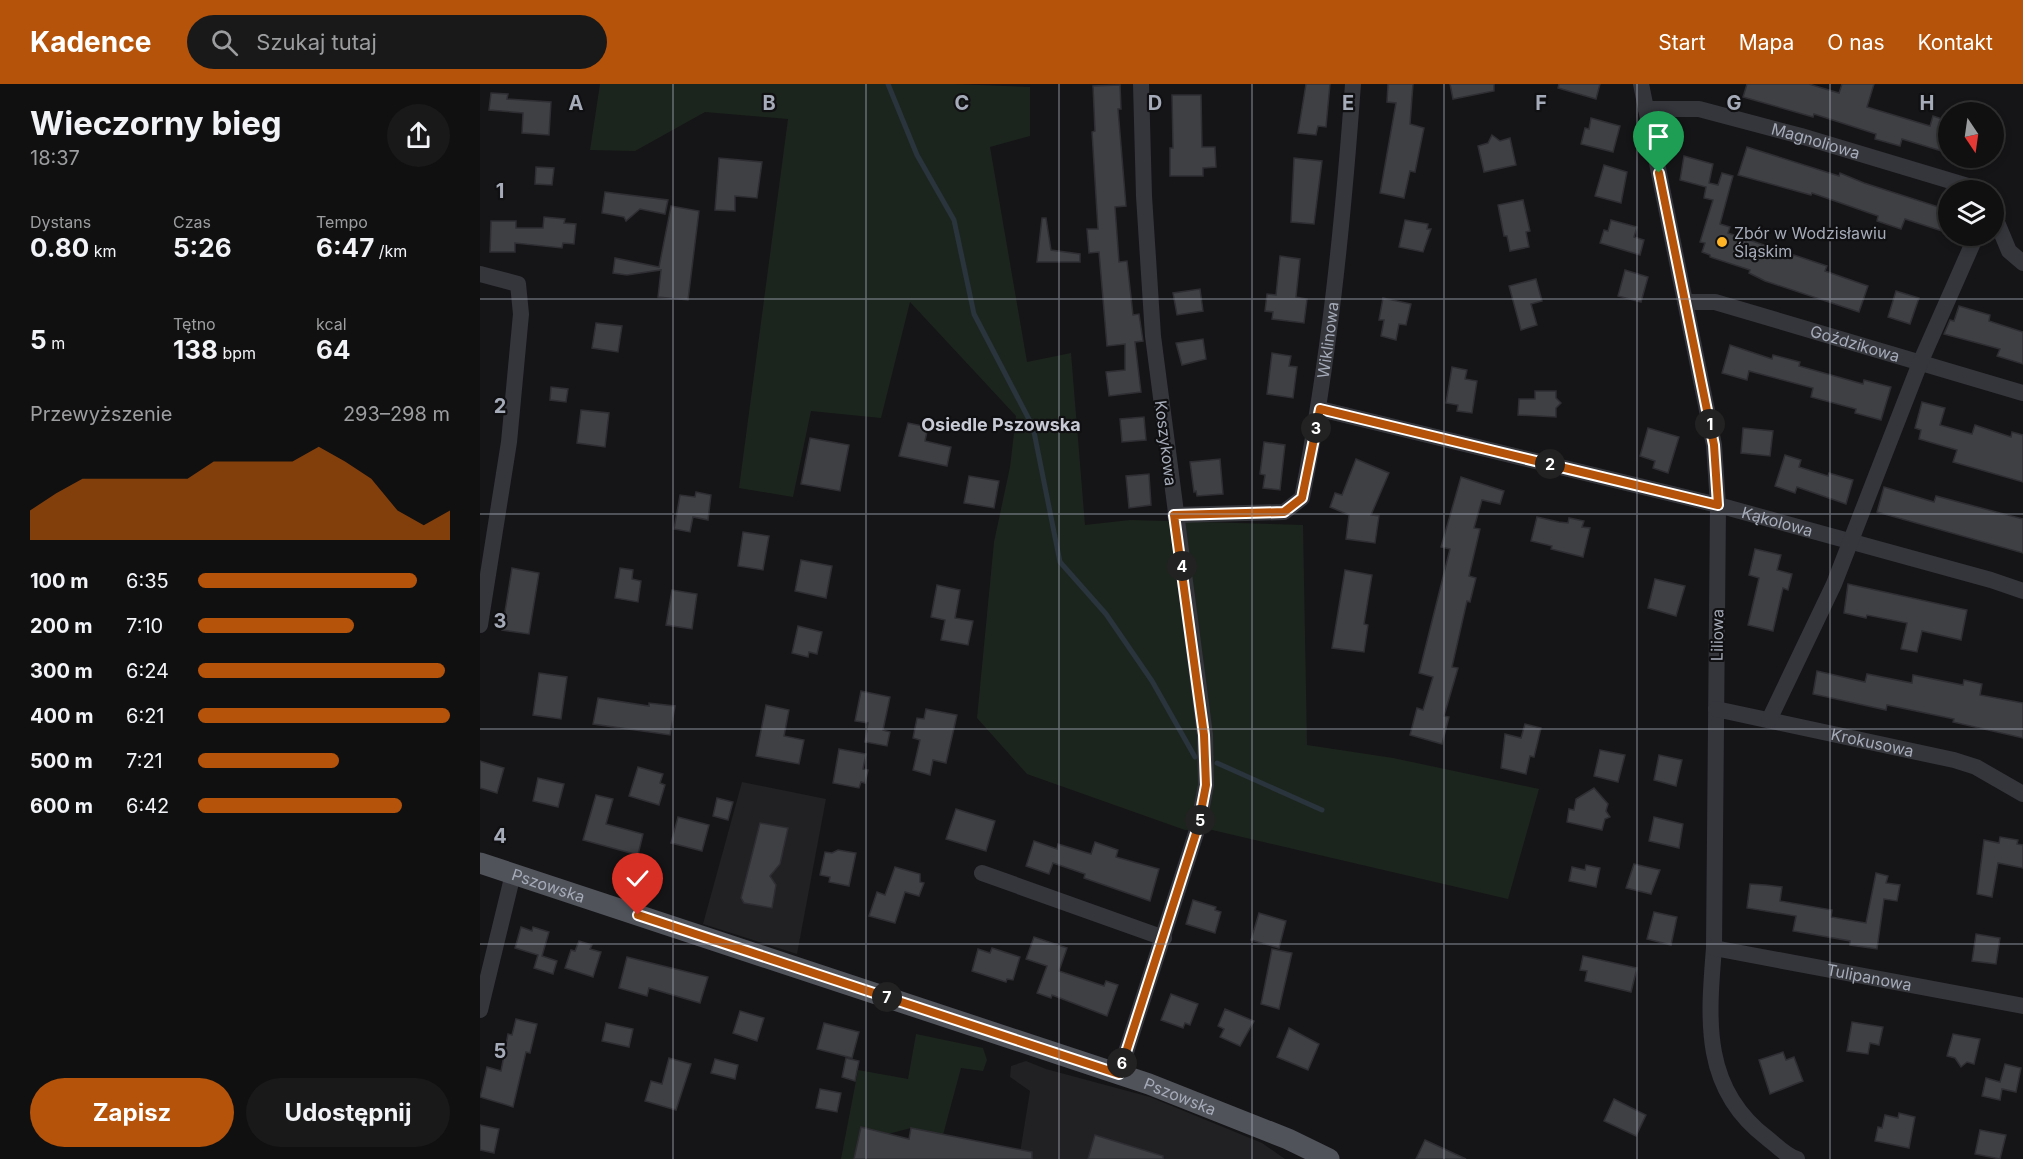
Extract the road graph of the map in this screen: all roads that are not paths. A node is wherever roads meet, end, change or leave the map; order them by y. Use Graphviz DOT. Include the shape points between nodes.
graph roads {
  1 [pos="1141,84"];
  2 [pos="1353,84"];
  3 [pos="1641,84"];
  4 [pos="1646,109"];
  5 [pos="1947,180"];
  6 [pos="2004,239"];
  7 [pos="1972,246"];
  8 [pos="2023,262"];
  9 [pos="480,274"];
  10 [pos="1685,302"];
  11 [pos="1920,363"];
  12 [pos="2023,393"];
  13 [pos="1320,409"];
  14 [pos="1718,505"];
  15 [pos="1174,515"];
  16 [pos="1849,542"];
  17 [pos="2023,591"];
  18 [pos="480,625"];
  19 [pos="1716,709"];
  20 [pos="1769,720"];
  21 [pos="2023,794"];
  22 [pos="480,864"];
  23 [pos="982,873"];
  24 [pos="513,874"];
  25 [pos="1164,938"];
  26 [pos="1714,948"];
  27 [pos="2023,1006"];
  28 [pos="480,1010"];
  29 [pos="1119,1074"];
  30 [pos="1324,1157"];
  31 [pos="1797,1159"];
  1 -- 15 [label="street, Koszykowa" via="1152,336"];
  2 -- 13 [label="street, Wiklinowa" via="1345,194"];
  3 -- 4 [label="street, Liliowa"];
  4 -- 5 [label="street, Magnoliowa" via="1699,109"];
  4 -- 10 [label="street, Liliowa"];
  6 -- 8 [label="street" via="2009,251"];
  7 -- 11 [label="street"];
  9 -- 18 [label="street" via="518,284 521,314 509,442"];
  10 -- 11 [label="street, Goździkowa" via="1715,302"];
  10 -- 14 [label="street, Liliowa" via="1714,445"];
  11 -- 12 [label="street, Goździkowa"];
  11 -- 16 [label="street"];
  13 -- 14 [label="street, Kąkolowa"];
  13 -- 15 [label="street, Wiklinowa" via="1302,498 1284,512"];
  14 -- 16 [label="street, Kąkolowa"];
  14 -- 19 [label="street, Liliowa"];
  15 -- 25 [label="street, Koszykowa" via="1204,735 1206,785 1198,827"];
  16 -- 17 [label="street, Kąkolowa"];
  16 -- 20 [label="street" via="1834,584"];
  19 -- 20 [label="street, Krokusowa"];
  19 -- 26 [label="street, Liliowa"];
  20 -- 21 [label="street, Krokusowa" via="1954,760 1976,767"];
  22 -- 24 [label="main road, Pszowska"];
  23 -- 25 [label="street"];
  24 -- 28 [label="street"];
  24 -- 29 [label="main road, Pszowska"];
  25 -- 29 [label="street, Koszykowa"];
  26 -- 27 [label="street, Tulipanowa"];
  26 -- 31 [label="street, Liliowa" via="1710,999 1714,1065 1732,1104 1754,1129"];
  29 -- 30 [label="main road, Pszowska"];
}
